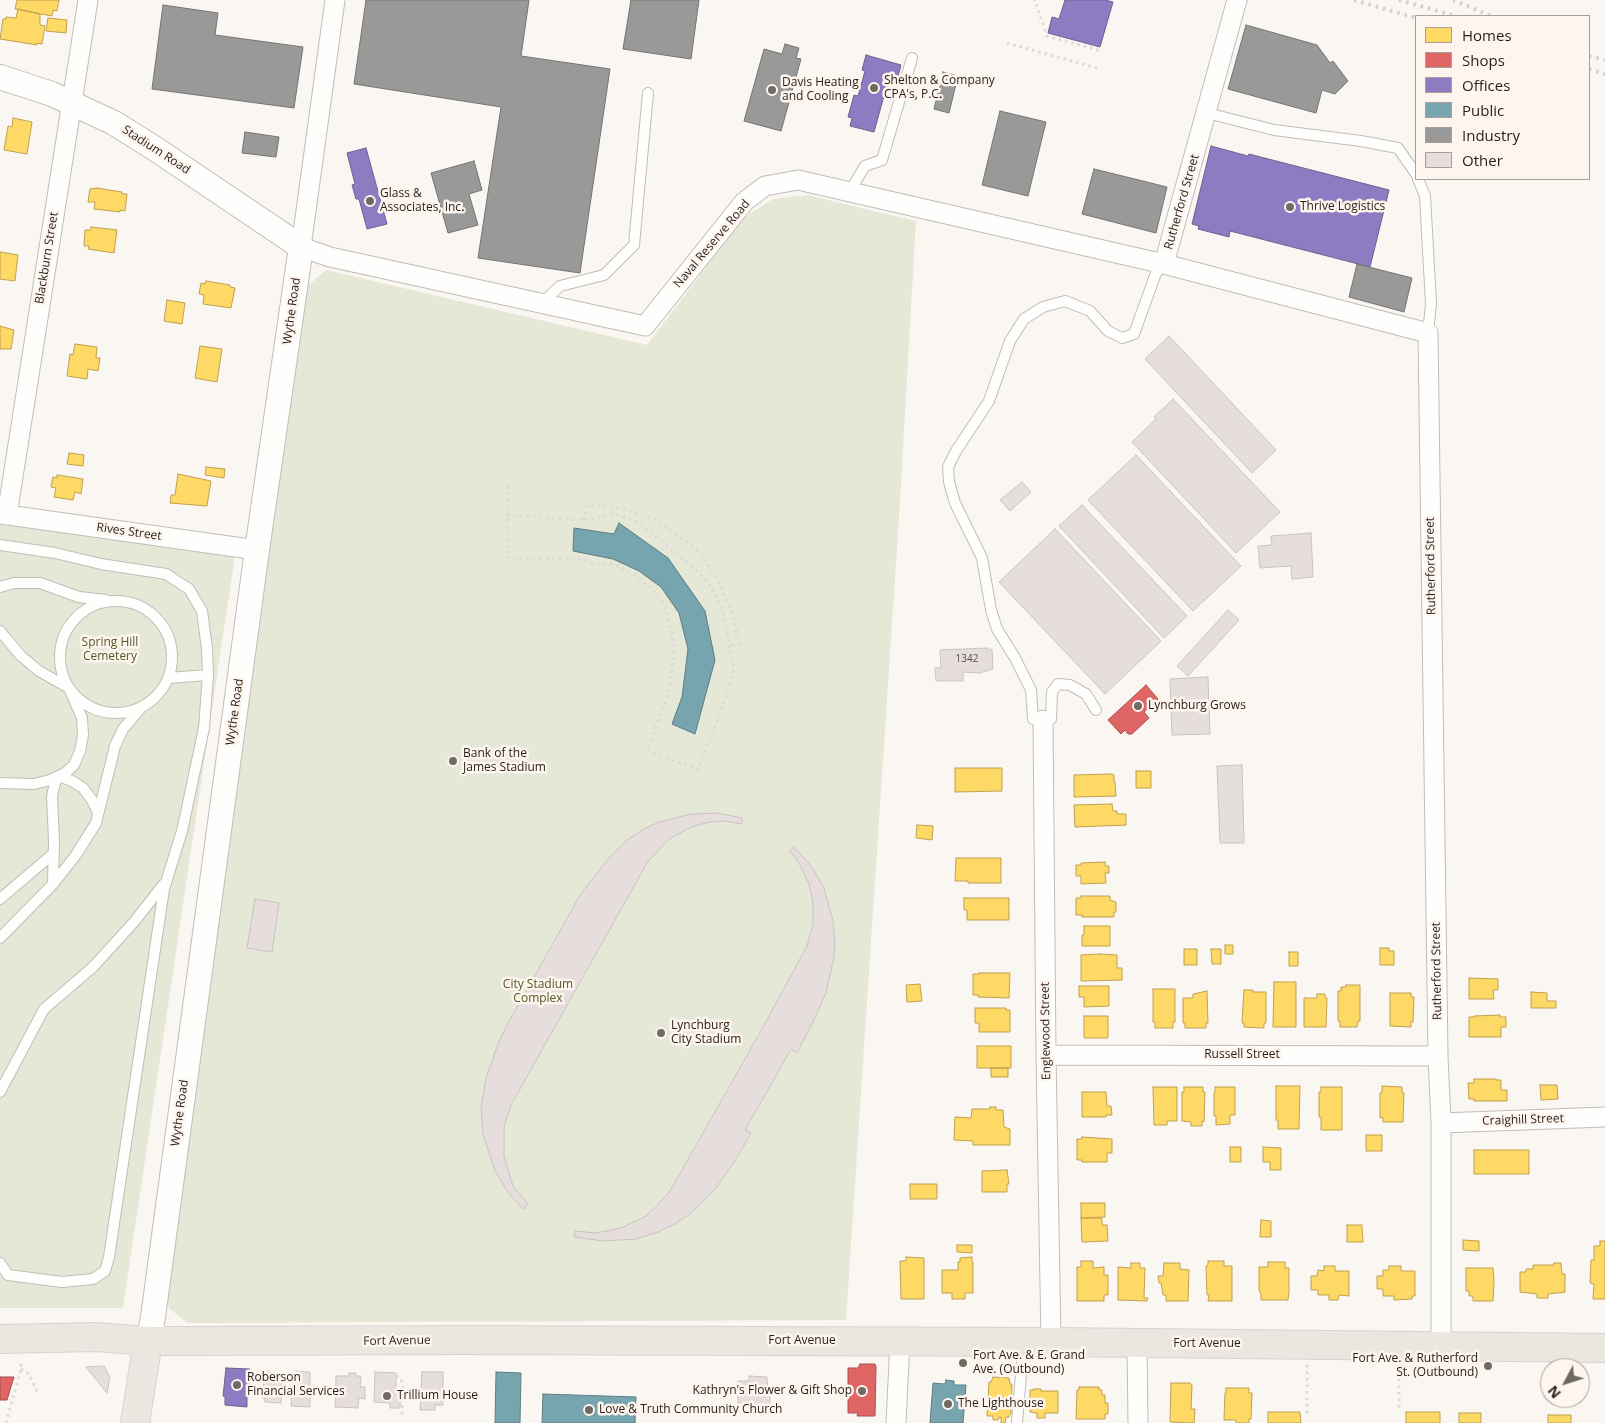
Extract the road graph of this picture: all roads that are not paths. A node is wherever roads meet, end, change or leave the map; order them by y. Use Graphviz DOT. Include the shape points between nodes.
graph roads {
  1 [pos="88,0"];
  2 [pos="335,0"];
  3 [pos="1237,0"];
  4 [pos="912,58"];
  5 [pos="0,77"];
  6 [pos="648,93"];
  7 [pos="71,104"];
  8 [pos="1207,113"];
  9 [pos="1415,173"];
  10 [pos="1418,180"];
  11 [pos="850,191"];
  12 [pos="301,247"];
  13 [pos="1164,264"];
  14 [pos="542,302"];
  15 [pos="1428,333"];
  16 [pos="4,515"];
  17 [pos="0,545"];
  18 [pos="257,550"];
  19 [pos="0,587"];
  20 [pos="115,601"];
  21 [pos="0,631"];
  22 [pos="208,675"];
  23 [pos="168,678"];
  24 [pos="69,688"];
  25 [pos="140,708"];
  26 [pos="1096,710"];
  27 [pos="1042,720"];
  28 [pos="60,776"];
  29 [pos="0,783"];
  30 [pos="98,813"];
  31 [pos="54,852"];
  32 [pos="167,880"];
  33 [pos="53,884"];
  34 [pos="0,899"];
  35 [pos="0,938"];
  36 [pos="1046,1055"];
  37 [pos="1438,1056"];
  38 [pos="0,1092"];
  39 [pos="1605,1117"];
  40 [pos="1441,1123"];
  41 [pos="0,1263"];
  42 [pos="0,1339"];
  43 [pos="148,1341"];
  44 [pos="900,1342"];
  45 [pos="1052,1342"];
  46 [pos="1021,1343"];
  47 [pos="1137,1344"];
  48 [pos="1441,1345"];
  49 [pos="1605,1348"];
  50 [pos="135,1423"];
  51 [pos="896,1423"];
  52 [pos="1017,1423"];
  53 [pos="1138,1423"];
  1 -- 7 [label="street, Blackburn Street"];
  2 -- 12 [label="street, Wythe Road"];
  3 -- 8 [label="street, Rutherford Street"];
  4 -- 11 [label="lane" via="882,160 865,166"];
  5 -- 7 [label="street, Stadium Road" via="52,94"];
  6 -- 14 [label="lane" via="634,244 604,275 560,286"];
  7 -- 12 [label="street, Stadium Road" via="122,128"];
  7 -- 16 [label="street, Blackburn Street"];
  8 -- 9 [label="lane" via="1274,130 1361,140 1398,148"];
  8 -- 13 [label="street, Rutherford Street"];
  10 -- 15 [label="lane" via="1425,196 1432,304"];
  11 -- 13 [label="street, Naval Reserve Road"];
  11 -- 14 [label="street, Naval Reserve Road" via="798,180 765,186 744,202 645,326"];
  12 -- 14 [label="street, Naval Reserve Road" via="330,257"];
  12 -- 18 [label="street, Wythe Road"];
  13 -- 15 [label="street, Rutherford Street"];
  13 -- 27 [label="lane" via="1156,273 1134,334 1122,338 1108,330 1090,311 1065,301 1043,307 1024,319 1010,341 989,401 948,467 956,503 982,558 997,629 1031,690"];
  15 -- 37 [label="street, Rutherford Street"];
  16 -- 18 [label="street, Rives Street"];
  17 -- 22 [label="lane" via="166,574 189,590 202,611"];
  18 -- 43 [label="street, Wythe Road"];
  19 -- 20 [label="lane" via="14,583 40,583 79,597"];
  20 -- 23 [label="lane" via="133,604 150,612 162,626 170,642 172,660"];
  20 -- 24 [label="lane" via="97,604 82,612 62,639 62,673"];
  21 -- 24 [label="lane" via="20,656"];
  22 -- 23 [label="lane"];
  22 -- 32 [label="lane" via="204,728 182,831"];
  23 -- 25 [label="lane" via="157,696"];
  24 -- 25 [label="lane" via="94,709 125,713"];
  24 -- 28 [label="lane" via="82,718 83,735 74,765"];
  25 -- 30 [label="lane" via="123,729 115,746"];
  26 -- 27 [label="lane" via="1086,694 1058,684"];
  27 -- 36 [label="street, Englewood Street"];
  28 -- 29 [label="lane" via="34,784"];
  28 -- 30 [label="lane" via="83,788"];
  28 -- 31 [label="lane" via="52,796"];
  30 -- 33 [label="lane" via="96,823 76,855"];
  31 -- 33 [label="lane"];
  31 -- 34 [label="lane"];
  32 -- 38 [label="lane" via="93,968 44,1009"];
  32 -- 41 [label="lane" via="105,1271 93,1279 62,1282 8,1275"];
  33 -- 35 [label="lane"];
  36 -- 37 [label="street, Russell Street"];
  36 -- 45 [label="street, Englewood Street"];
  37 -- 40 [label="street, Rutherford Street"];
  39 -- 40 [label="street, Craighill Street"];
  40 -- 48 [label="street, Rutherford Street"];
  42 -- 43 [label="main road, Fort Avenue" via="96,1337"];
  43 -- 44 [label="main road, Fort Avenue"];
  43 -- 50 [label="main road, Wythe Road"];
  44 -- 46 [label="main road, Fort Avenue"];
  44 -- 51 [label="street"];
  45 -- 46 [label="main road, Fort Avenue"];
  45 -- 47 [label="main road, Fort Avenue"];
  46 -- 52 [label="lane"];
  47 -- 48 [label="main road, Fort Avenue"];
  47 -- 53 [label="street"];
  48 -- 49 [label="main road, Fort Avenue"];
}
